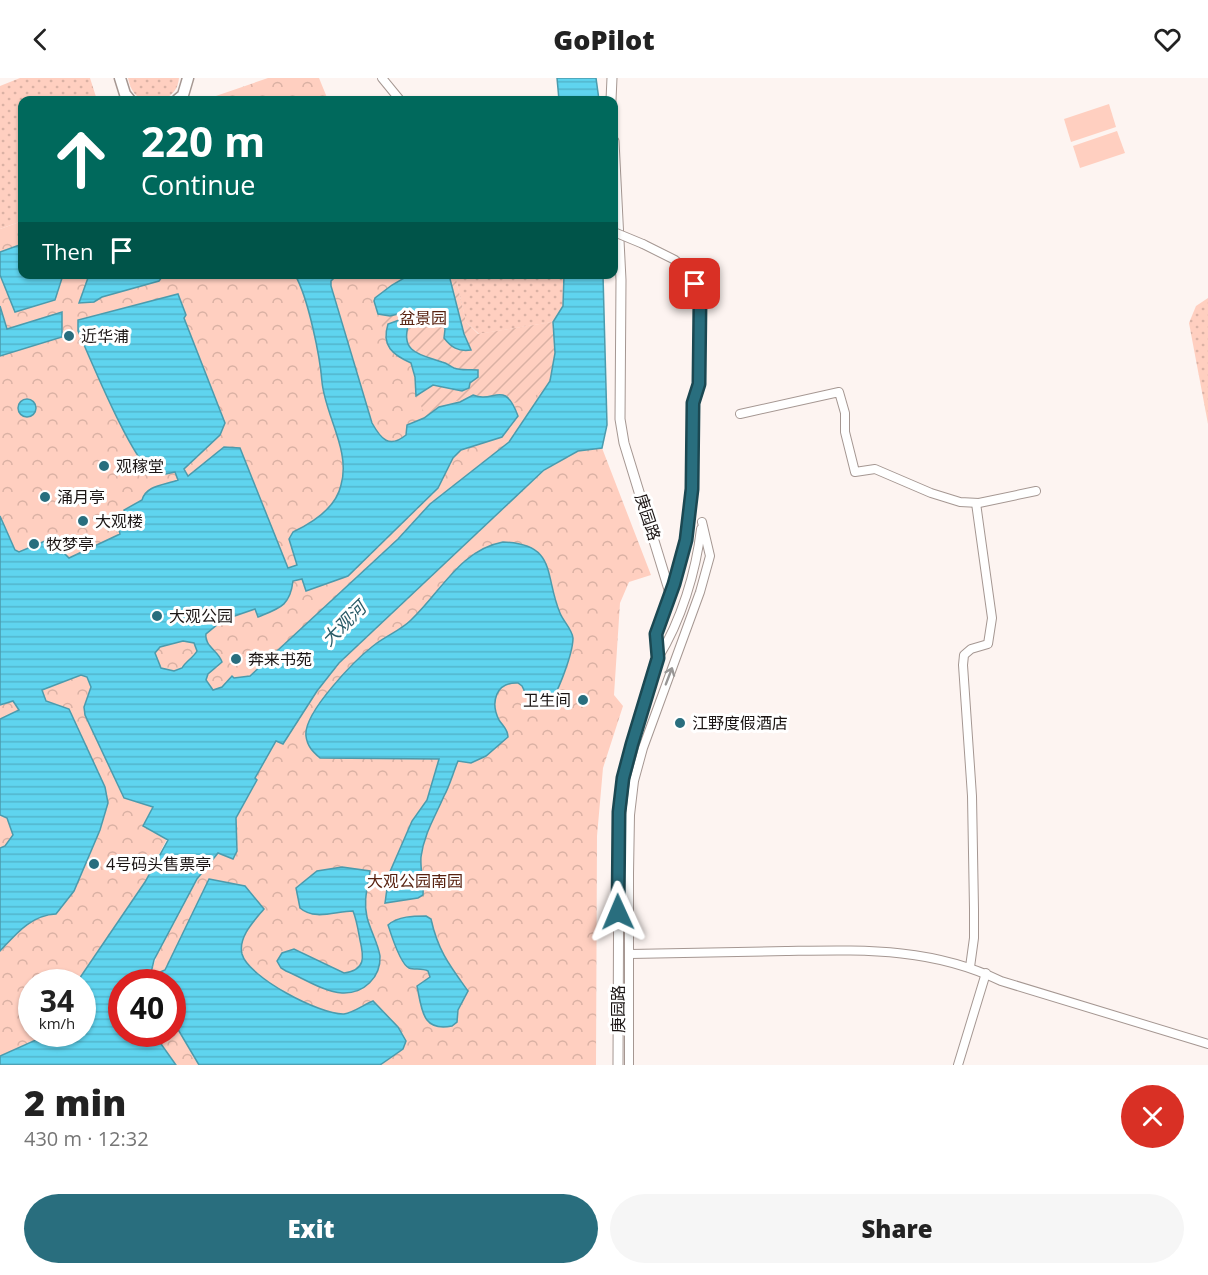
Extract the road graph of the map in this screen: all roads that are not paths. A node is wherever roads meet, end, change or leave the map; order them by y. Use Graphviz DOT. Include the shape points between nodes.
graph roads {
  1 [pos="120,78"];
  2 [pos="188,78"];
  3 [pos="382,78"];
  4 [pos="612,78"];
  5 [pos="127,96"];
  6 [pos="180,96"];
  7 [pos="397,96"];
  8 [pos="611,96"];
  9 [pos="618,220"];
  10 [pos="618,234"];
  11 [pos="740,414"];
  12 [pos="1036,491"];
  13 [pos="976,503"];
  14 [pos="670,593"];
  15 [pos="658,658"];
  16 [pos="630,954"];
  17 [pos="970,967"];
  18 [pos="986,974"];
  19 [pos="1208,1044"];
  20 [pos="618,1065"];
  21 [pos="629,1065"];
  22 [pos="958,1065"];
  1 -- 5 [label="main road"];
  2 -- 6 [label="main road"];
  3 -- 7 [label="street"];
  4 -- 8 [label="street"];
  9 -- 14 [label="street, 庚园路" via="620,419"];
  10 -- 14 [label="street, bridge" via="675,260 687,270 700,300 692,489 686,540"];
  11 -- 13 [label="street" via="839,392 855,472 875,469 931,493"];
  12 -- 13 [label="street"];
  13 -- 17 [label="street" via="992,618 988,644 971,649 964,655 963,665 972,796 974,938"];
  14 -- 15 [label="street, 庚园路" via="656,634"];
  16 -- 15 [label="street, one-way" via="634,781 710,556 702,522 687,588 670,638"];
  15 -- 20 [label="street, 庚园路" via="623,778 619,812"];
  16 -- 17 [label="street" via="885,951"];
  16 -- 21 [label="street"];
  17 -- 18 [label="street"];
  18 -- 19 [label="street"];
  18 -- 22 [label="street"];
}
